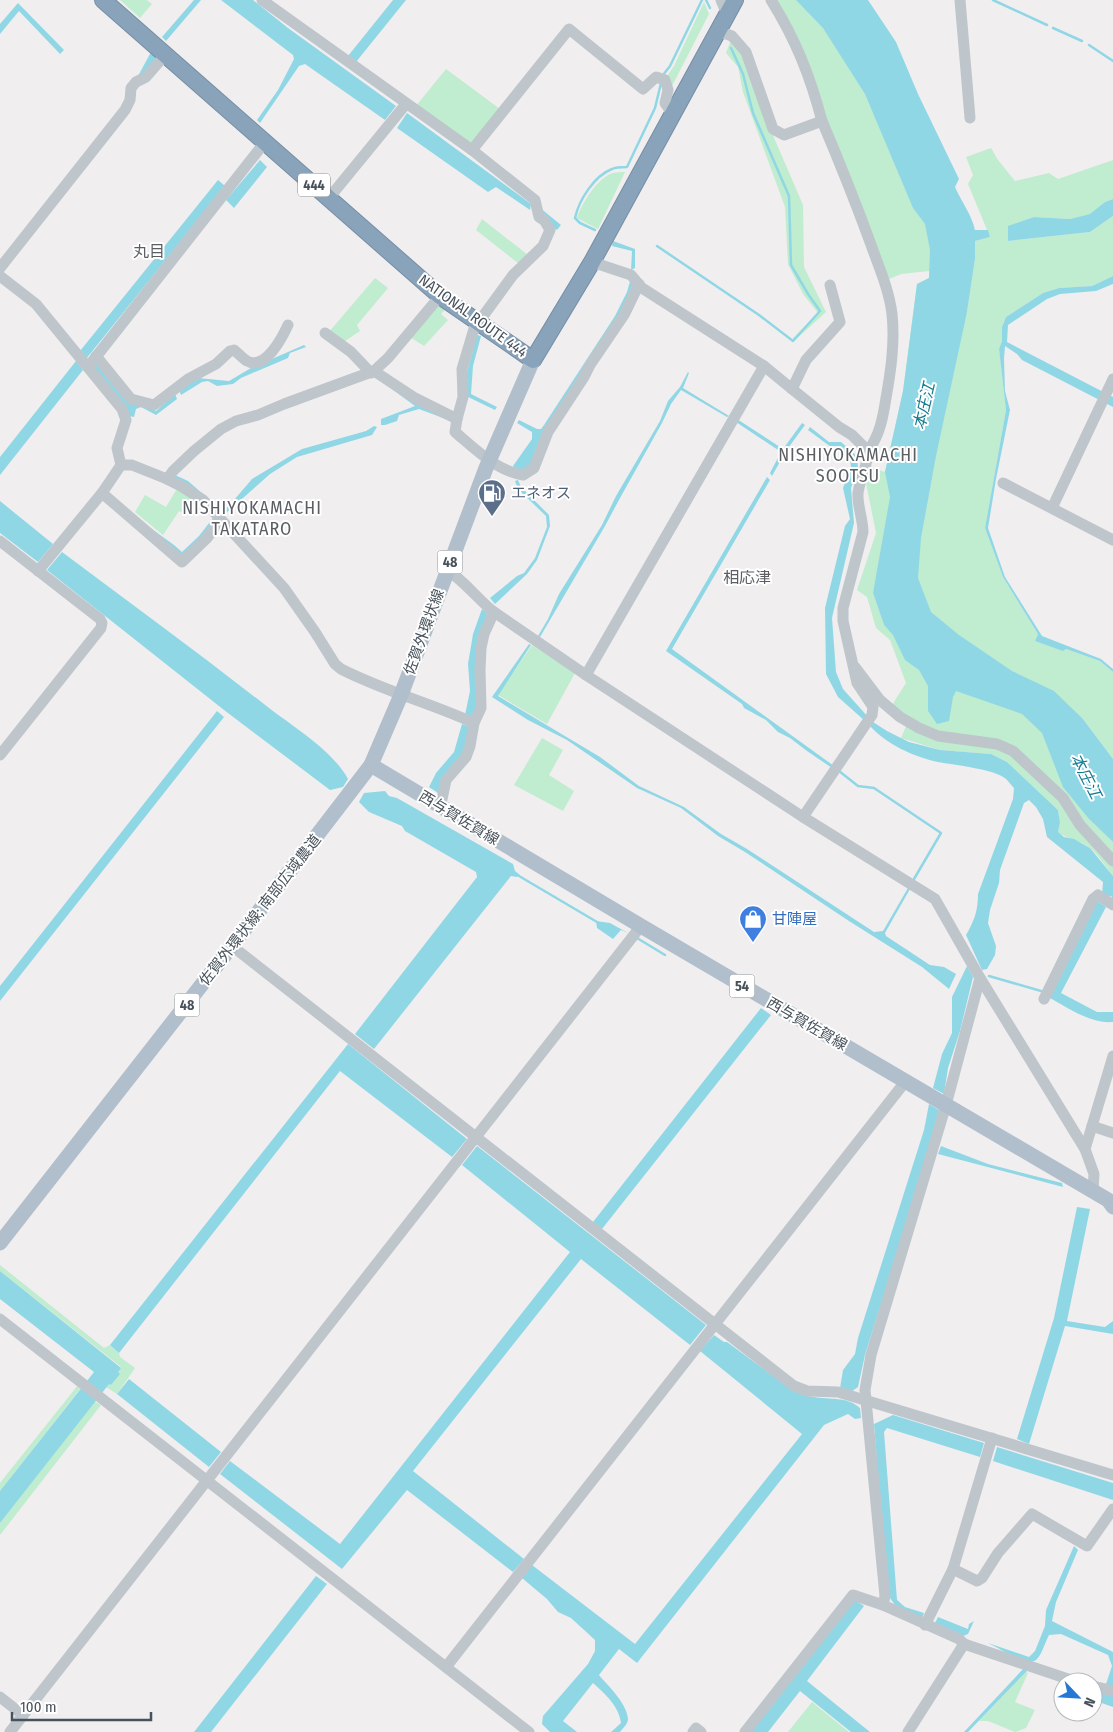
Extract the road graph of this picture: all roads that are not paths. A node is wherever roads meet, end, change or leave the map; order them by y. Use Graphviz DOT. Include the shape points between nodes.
graph roads {
  1 [pos="103,0"];
  2 [pos="262,0"];
  3 [pos="771,0"];
  4 [pos="960,0"];
  5 [pos="727,4"];
  6 [pos="718,31"];
  7 [pos="166,54"];
  8 [pos="406,104"];
  9 [pos="672,113"];
  10 [pos="970,118"];
  11 [pos="822,122"];
  12 [pos="265,142"];
  13 [pos="472,150"];
  14 [pos="329,198"];
  15 [pos="592,262"];
  16 [pos="0,268"];
  17 [pos="0,276"];
  18 [pos="639,284"];
  19 [pos="830,285"];
  20 [pos="440,296"];
  21 [pos="477,323"];
  22 [pos="288,325"];
  23 [pos="325,333"];
  24 [pos="96,356"];
  25 [pos="534,360"];
  26 [pos="764,366"];
  27 [pos="88,367"];
  28 [pos="372,372"];
  29 [pos="1113,379"];
  30 [pos="792,389"];
  31 [pos="457,419"];
  32 [pos="868,451"];
  33 [pos="490,460"];
  34 [pos="121,465"];
  35 [pos="167,479"];
  36 [pos="1003,483"];
  37 [pos="102,493"];
  38 [pos="1052,508"];
  39 [pos="220,520"];
  40 [pos="1113,540"];
  41 [pos="0,541"];
  42 [pos="447,570"];
  43 [pos="38,571"];
  44 [pos="494,612"];
  45 [pos="854,666"];
  46 [pos="586,675"];
  47 [pos="401,695"];
  48 [pos="474,723"];
  49 [pos="0,755"];
  50 [pos="372,765"];
  51 [pos="437,806"];
  52 [pos="804,817"];
  53 [pos="1113,861"];
  54 [pos="1113,905"];
  55 [pos="640,926"];
  56 [pos="232,946"];
  57 [pos="980,978"];
  58 [pos="1044,999"];
  59 [pos="1113,1056"];
  60 [pos="904,1082"];
  61 [pos="946,1105"];
  62 [pos="1092,1126"];
  63 [pos="1113,1133"];
  64 [pos="475,1137"];
  65 [pos="1085,1149"];
  66 [pos="1093,1191"];
  67 [pos="1113,1207"];
  68 [pos="0,1243"];
  69 [pos="0,1318"];
  70 [pos="714,1324"];
  71 [pos="865,1400"];
  72 [pos="992,1438"];
  73 [pos="1113,1475"];
  74 [pos="207,1480"];
  75 [pos="1113,1509"];
  76 [pos="953,1569"];
  77 [pos="883,1605"];
  78 [pos="925,1625"];
  79 [pos="964,1644"];
  80 [pos="446,1667"];
  81 [pos="1053,1674"];
  82 [pos="0,1697"];
  83 [pos="23,1715"];
  84 [pos="10,1732"];
  85 [pos="529,1732"];
  86 [pos="693,1732"];
  87 [pos="701,1732"];
  88 [pos="745,1732"];
  89 [pos="908,1732"];
  1 -- 7 [label="highway, NATIONAL ROUTE 444 / 444"];
  2 -- 8 [label="street"];
  3 -- 11 [label="street" via="792,36"];
  4 -- 10 [label="street"];
  5 -- 6 [label="highway, NATIONAL ROUTE 444"];
  6 -- 9 [label="highway, NATIONAL ROUTE 444"];
  6 -- 11 [label="street" via="732,36 746,52 773,129 784,135"];
  7 -- 12 [label="highway, NATIONAL ROUTE 444 / 444"];
  7 -- 16 [label="street" via="146,77 131,88 125,110"];
  8 -- 13 [label="street"];
  8 -- 14 [label="street"];
  9 -- 13 [label="street" via="665,103 668,90 661,79 643,89 568,29"];
  9 -- 15 [label="highway, NATIONAL ROUTE 444"];
  11 -- 32 [label="street" via="878,264 892,314 890,379 875,442"];
  12 -- 14 [label="highway, NATIONAL ROUTE 444 / 444"];
  12 -- 24 [label="street"];
  13 -- 21 [label="street" via="535,200 539,217 550,230 543,246 512,275"];
  14 -- 20 [label="highway, NATIONAL ROUTE 444 / 444"];
  15 -- 18 [label="street" via="631,275"];
  15 -- 25 [label="highway, NATIONAL ROUTE 444"];
  17 -- 27 [label="street" via="36,304"];
  18 -- 26 [label="street"];
  18 -- 33 [label="street" via="624,315 548,432 534,468 523,475 511,473"];
  19 -- 30 [label="street" via="840,322 806,360"];
  20 -- 21 [label="highway, NATIONAL ROUTE 444 / 444"];
  20 -- 28 [label="street" via="388,358"];
  21 -- 25 [label="highway, NATIONAL ROUTE 444 / 444"];
  21 -- 31 [label="street" via="462,369 462,397"];
  22 -- 24 [label="street" via="280,344 270,355 248,362 234,350 230,351 154,405 131,399"];
  23 -- 28 [label="street"];
  24 -- 27 [label="street"];
  25 -- 33 [label="main road, 佐賀外環状線 / 48"];
  26 -- 30 [label="street"];
  26 -- 46 [label="street"];
  27 -- 34 [label="street" via="122,409 126,420 117,448"];
  28 -- 31 [label="street"];
  28 -- 35 [label="street" via="236,421 194,451"];
  29 -- 38 [label="street"];
  30 -- 32 [label="street"];
  31 -- 33 [label="street" via="455,432"];
  32 -- 45 [label="street" via="858,494 863,532 842,621"];
  33 -- 42 [label="main road, 佐賀外環状線 / 48"];
  34 -- 35 [label="street" via="132,465"];
  34 -- 37 [label="street"];
  35 -- 39 [label="street" via="203,500"];
  36 -- 38 [label="street"];
  37 -- 39 [label="street" via="182,562"];
  37 -- 43 [label="street"];
  38 -- 40 [label="street"];
  39 -- 47 [label="street" via="284,588 335,664 356,677"];
  41 -- 43 [label="street"];
  42 -- 44 [label="street"];
  42 -- 47 [label="main road, 佐賀外環状線 / 48"];
  43 -- 49 [label="street" via="100,618 101,628"];
  44 -- 46 [label="street"];
  44 -- 48 [label="street" via="481,648 481,708"];
  45 -- 52 [label="street" via="857,683 872,707 872,715"];
  45 -- 53 [label="street" via="880,700 919,728 938,736 997,744 1013,751 1063,798 1080,825"];
  46 -- 52 [label="street"];
  47 -- 48 [label="street"];
  47 -- 50 [label="main road, 佐賀外環状線 / 48"];
  48 -- 51 [label="street" via="466,757 446,780"];
  50 -- 51 [label="main road, 西与賀佐賀線 / 54"];
  50 -- 56 [label="main road, 佐賀外環状線; 南部広域農道 / 48"];
  51 -- 55 [label="main road, 西与賀佐賀線 / 54"];
  52 -- 57 [label="street" via="935,900"];
  54 -- 58 [label="street" via="1098,895 1093,899"];
  55 -- 60 [label="main road, 西与賀佐賀線 / 54"];
  55 -- 64 [label="street"];
  56 -- 64 [label="street"];
  56 -- 68 [label="main road, 佐賀外環状線; 南部広域農道 / 48"];
  57 -- 61 [label="street"];
  57 -- 65 [label="street"];
  59 -- 62 [label="street"];
  60 -- 61 [label="main road, 西与賀佐賀線 / 54"];
  60 -- 70 [label="street"];
  61 -- 66 [label="main road, 西与賀佐賀線 / 54"];
  61 -- 71 [label="street" via="871,1355"];
  62 -- 63 [label="street"];
  62 -- 65 [label="street"];
  64 -- 70 [label="street"];
  64 -- 74 [label="street"];
  65 -- 66 [label="street" via="1094,1174"];
  66 -- 67 [label="main road, 西与賀佐賀線 / 54"];
  69 -- 74 [label="street"];
  70 -- 71 [label="street" via="794,1386 807,1391 838,1392"];
  70 -- 80 [label="street"];
  71 -- 72 [label="street"];
  71 -- 77 [label="street" via="885,1596"];
  72 -- 73 [label="street"];
  72 -- 76 [label="street"];
  74 -- 80 [label="street"];
  74 -- 83 [label="street"];
  75 -- 76 [label="street" via="1087,1546 1032,1514 998,1553 982,1578 977,1581"];
  76 -- 78 [label="street"];
  77 -- 78 [label="street"];
  77 -- 88 [label="street" via="853,1595"];
  78 -- 79 [label="street"];
  79 -- 81 [label="street"];
  79 -- 89 [label="street"];
  80 -- 85 [label="street"];
  82 -- 83 [label="street"];
  83 -- 84 [label="street"];
  86 -- 87 [label="street" via="696,1728"];
}
